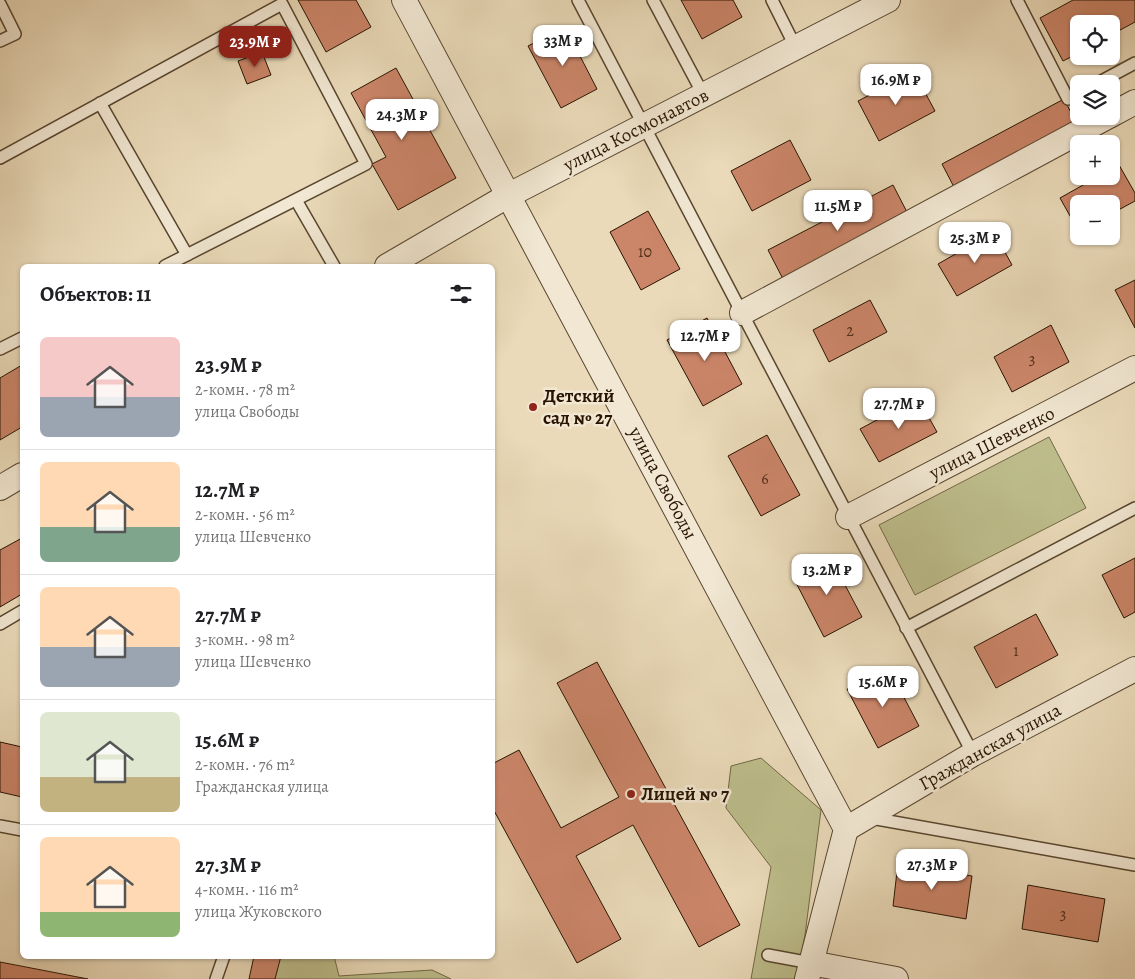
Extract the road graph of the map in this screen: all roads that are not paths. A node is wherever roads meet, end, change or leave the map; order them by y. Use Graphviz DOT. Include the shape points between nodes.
graph roads {
  1 [pos="404,0"];
  2 [pos="578,0"];
  3 [pos="653,0"];
  4 [pos="772,0"];
  5 [pos="888,0"];
  6 [pos="1017,0"];
  7 [pos="0,4"];
  8 [pos="0,41"];
  9 [pos="796,48"];
  10 [pos="1135,63"];
  11 [pos="1113,75"];
  12 [pos="704,96"];
  13 [pos="1070,98"];
  14 [pos="1135,102"];
  15 [pos="100,103"];
  16 [pos="1120,110"];
  17 [pos="1093,125"];
  18 [pos="643,126"];
  19 [pos="0,158"];
  20 [pos="510,195"];
  21 [pos="296,200"];
  22 [pos="187,255"];
  23 [pos="169,264"];
  24 [pos="333,264"];
  25 [pos="390,264"];
  26 [pos="742,313"];
  27 [pos="20,339"];
  28 [pos="0,349"];
  29 [pos="1135,368"];
  30 [pos="20,476"];
  31 [pos="0,488"];
  32 [pos="1135,508"];
  33 [pos="848,517"];
  34 [pos="20,612"];
  35 [pos="0,624"];
  36 [pos="906,628"];
  37 [pos="1135,669"];
  38 [pos="973,754"];
  39 [pos="867,817"];
  40 [pos="0,826"];
  41 [pos="846,829"];
  42 [pos="20,830"];
  43 [pos="1135,865"];
  44 [pos="768,955"];
  45 [pos="223,959"];
  46 [pos="809,971"];
  47 [pos="216,979"];
  48 [pos="896,979"];
  1 -- 20 [label="street, улица Свободы"];
  2 -- 18 [label="lane"];
  3 -- 12 [label="lane"];
  4 -- 9 [label="lane"];
  5 -- 9 [label="street, улица Космонавтов"];
  6 -- 13 [label="lane"];
  7 -- 8 [label="lane" via="15,34"];
  9 -- 12 [label="street, улица Космонавтов"];
  10 -- 11 [label="lane"];
  12 -- 18 [label="street, улица Космонавтов"];
  14 -- 16 [label="street"];
  15 -- 19 [label="lane"];
  15 -- 21 [label="lane" via="282,4 366,164"];
  15 -- 22 [label="lane"];
  17 -- 26 [label="street"];
  18 -- 20 [label="street, улица Космонавтов"];
  18 -- 26 [label="lane"];
  20 -- 25 [label="street, улица Космонавтов"];
  20 -- 41 [label="street, улица Свободы"];
  21 -- 22 [label="lane"];
  21 -- 24 [label="lane"];
  22 -- 23 [label="lane"];
  26 -- 33 [label="lane"];
  27 -- 28 [label="lane"];
  29 -- 33 [label="street, улица Шевченко"];
  30 -- 31 [label="street"];
  32 -- 36 [label="lane"];
  33 -- 36 [label="lane"];
  34 -- 35 [label="lane"];
  36 -- 38 [label="lane"];
  37 -- 38 [label="street, Гражданская улица"];
  38 -- 39 [label="street, Гражданская улица"];
  39 -- 41 [label="street, Гражданская улица"];
  39 -- 43 [label="lane"];
  40 -- 42 [label="lane"];
  41 -- 46 [label="street"];
  44 -- 46 [label="lane"];
  45 -- 47 [label="lane"];
  46 -- 48 [label="street"];
}
